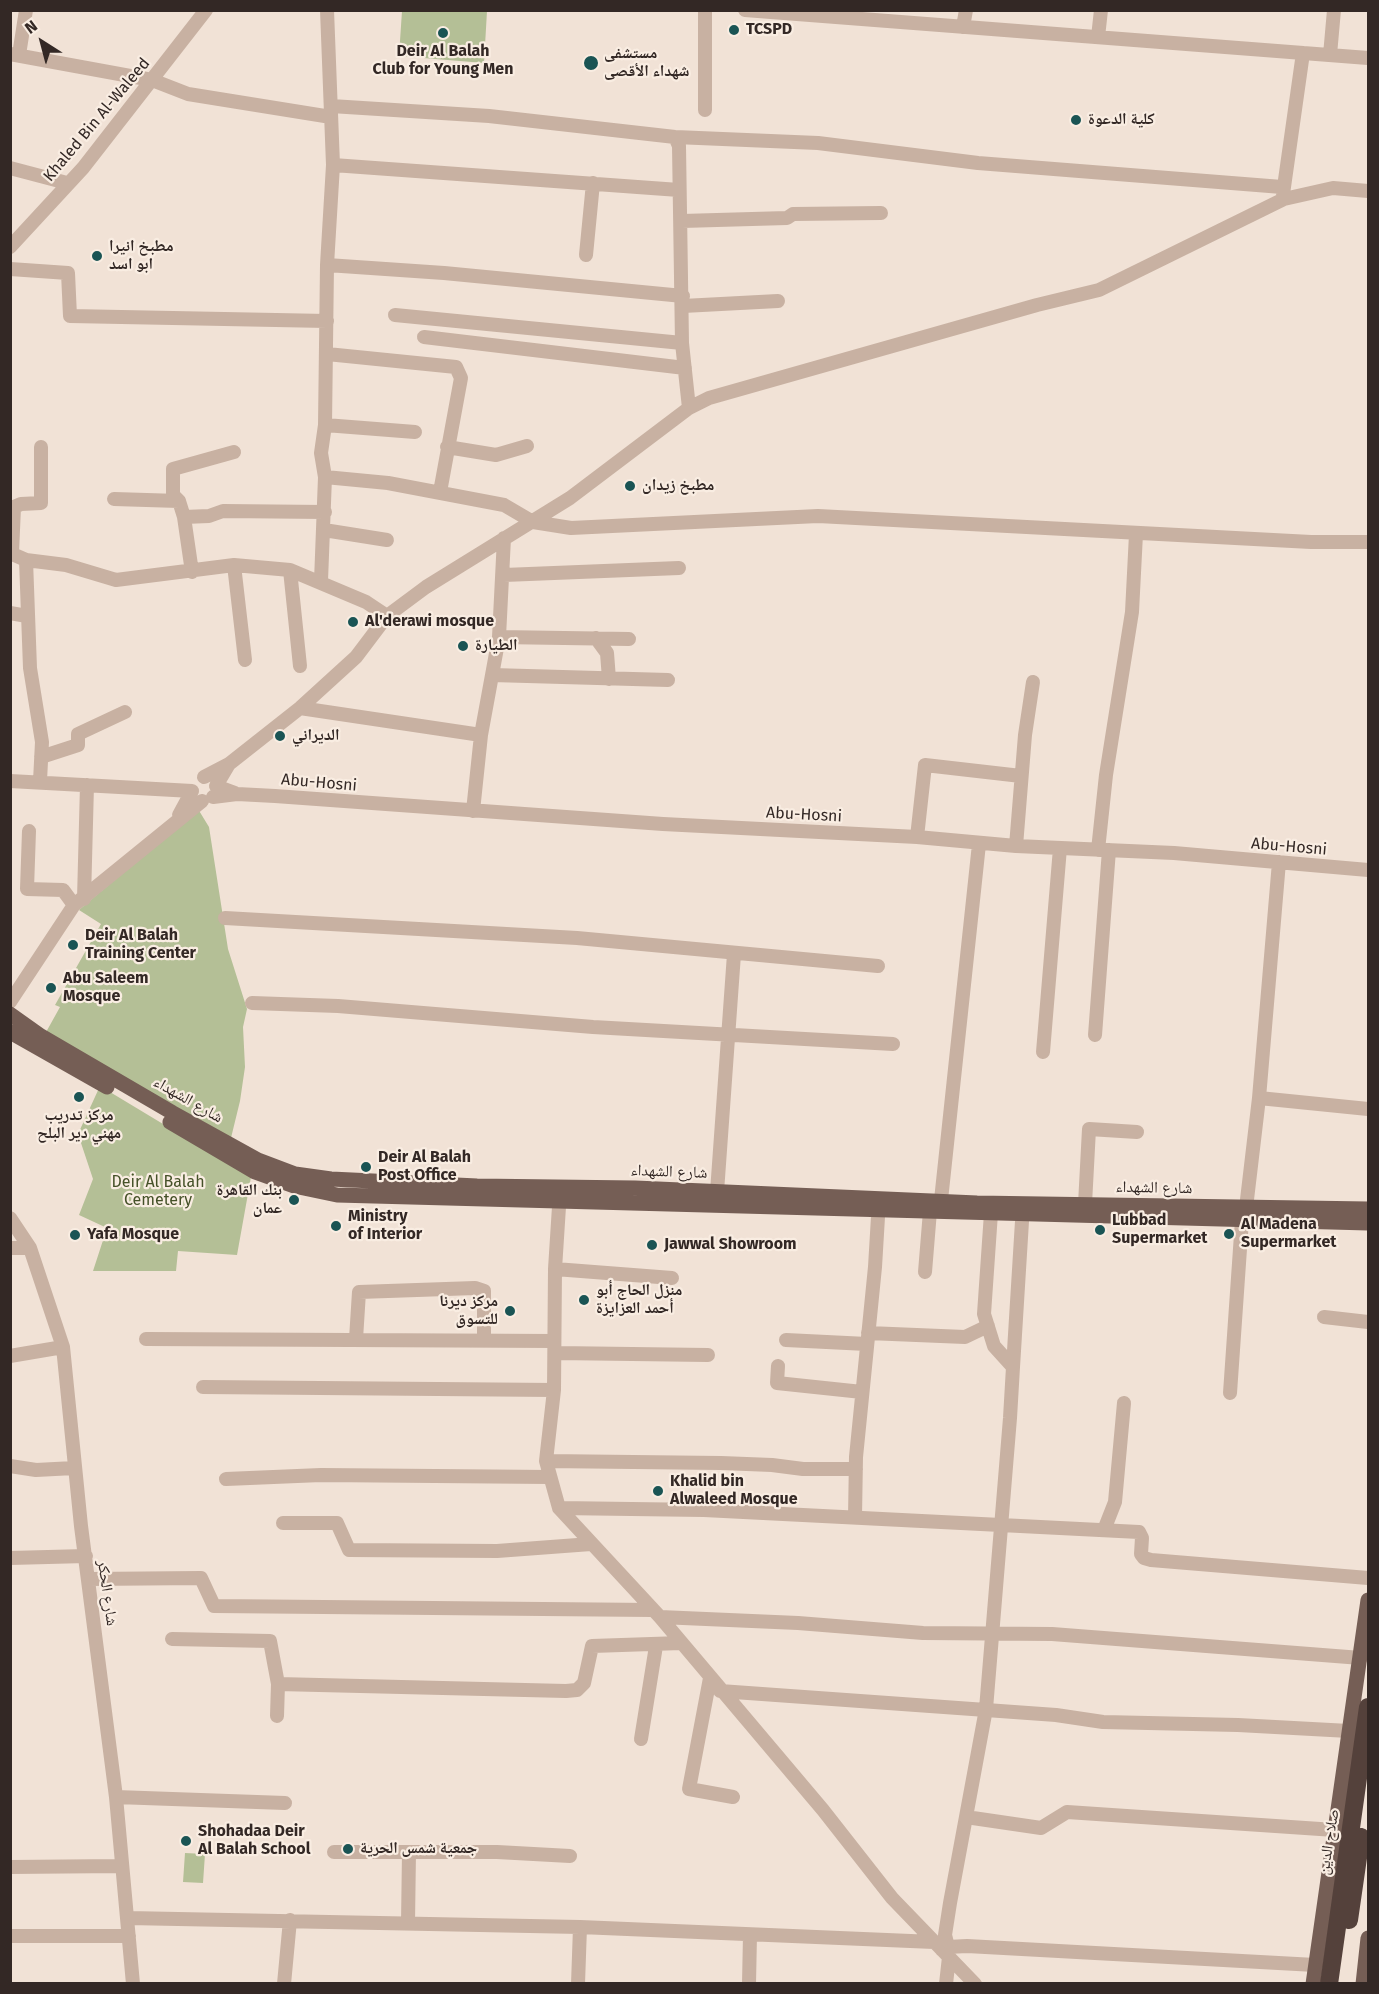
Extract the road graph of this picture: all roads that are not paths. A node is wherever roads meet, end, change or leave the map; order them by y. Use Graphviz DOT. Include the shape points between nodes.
graph roads {
  1 [pos="26,10"];
  2 [pos="206,10"];
  3 [pos="327,10"];
  4 [pos="705,10"];
  5 [pos="745,10"];
  6 [pos="966,10"];
  7 [pos="1101,10"];
  8 [pos="1334,10"];
  9 [pos="837,14"];
  10 [pos="963,27"];
  11 [pos="1098,37"];
  12 [pos="1303,53"];
  13 [pos="15,54"];
  14 [pos="1330,55"];
  15 [pos="1368,58"];
  16 [pos="152,80"];
  17 [pos="705,110"];
  18 [pos="331,112"];
  19 [pos="675,137"];
  20 [pos="333,165"];
  21 [pos="10,168"];
  22 [pos="67,183"];
  23 [pos="593,183"];
  24 [pos="679,190"];
  25 [pos="1368,190"];
  26 [pos="1283,193"];
  27 [pos="881,213"];
  28 [pos="682,221"];
  29 [pos="10,247"];
  30 [pos="586,255"];
  31 [pos="327,265"];
  32 [pos="10,268"];
  33 [pos="683,301"];
  34 [pos="778,301"];
  35 [pos="395,315"];
  36 [pos="327,321"];
  37 [pos="424,337"];
  38 [pos="682,343"];
  39 [pos="327,354"];
  40 [pos="685,368"];
  41 [pos="689,408"];
  42 [pos="325,425"];
  43 [pos="415,432"];
  44 [pos="527,446"];
  45 [pos="41,447"];
  46 [pos="447,447"];
  47 [pos="234,452"];
  48 [pos="325,477"];
  49 [pos="440,492"];
  50 [pos="114,499"];
  51 [pos="179,501"];
  52 [pos="325,512"];
  53 [pos="184,517"];
  54 [pos="533,522"];
  55 [pos="324,530"];
  56 [pos="1136,534"];
  57 [pos="504,538"];
  58 [pos="387,540"];
  59 [pos="1368,542"];
  60 [pos="11,553"];
  61 [pos="26,560"];
  62 [pos="234,565"];
  63 [pos="679,568"];
  64 [pos="290,570"];
  65 [pos="192,572"];
  66 [pos="504,575"];
  67 [pos="321,581"];
  68 [pos="10,613"];
  69 [pos="27,616"];
  70 [pos="387,616"];
  71 [pos="499,637"];
  72 [pos="596,638"];
  73 [pos="629,639"];
  74 [pos="245,660"];
  75 [pos="300,666"];
  76 [pos="492,675"];
  77 [pos="609,679"];
  78 [pos="668,680"];
  79 [pos="1033,682"];
  80 [pos="300,708"];
  81 [pos="125,712"];
  82 [pos="481,735"];
  83 [pos="41,757"];
  84 [pos="1021,776"];
  85 [pos="10,781"];
  86 [pos="40,781"];
  87 [pos="87,785"];
  88 [pos="204,789"];
  89 [pos="473,812"];
  90 [pos="29,831"];
  91 [pos="918,837"];
  92 [pos="979,844"];
  93 [pos="1016,846"];
  94 [pos="1060,848"];
  95 [pos="1103,850"];
  96 [pos="1280,862"];
  97 [pos="1368,870"];
  98 [pos="79,902"];
  99 [pos="225,918"];
  100 [pos="734,954"];
  101 [pos="878,966"];
  102 [pos="10,1002"];
  103 [pos="252,1003"];
  104 [pos="10,1014"];
  105 [pos="10,1032"];
  106 [pos="729,1034"];
  107 [pos="1095,1035"];
  108 [pos="893,1044"];
  109 [pos="1043,1052"];
  110 [pos="1259,1098"];
  111 [pos="1368,1109"];
  112 [pos="1137,1132"];
  113 [pos="717,1192"];
  114 [pos="560,1195"];
  115 [pos="941,1200"];
  116 [pos="878,1204"];
  117 [pos="1085,1204"];
  118 [pos="1023,1209"];
  119 [pos="1368,1209"];
  120 [pos="930,1211"];
  121 [pos="991,1213"];
  122 [pos="1244,1214"];
  123 [pos="10,1218"];
  124 [pos="1368,1223"];
  125 [pos="10,1248"];
  126 [pos="30,1248"];
  127 [pos="555,1269"];
  128 [pos="925,1272"];
  129 [pos="672,1278"];
  130 [pos="1324,1317"];
  131 [pos="1368,1322"];
  132 [pos="988,1326"];
  133 [pos="146,1339"];
  134 [pos="356,1339"];
  135 [pos="868,1339"];
  136 [pos="484,1340"];
  137 [pos="786,1340"];
  138 [pos="63,1347"];
  139 [pos="555,1347"];
  140 [pos="708,1355"];
  141 [pos="10,1356"];
  142 [pos="778,1366"];
  143 [pos="1013,1367"];
  144 [pos="203,1387"];
  145 [pos="555,1390"];
  146 [pos="862,1392"];
  147 [pos="1230,1393"];
  148 [pos="1124,1403"];
  149 [pos="546,1461"];
  150 [pos="10,1466"];
  151 [pos="74,1468"];
  152 [pos="856,1469"];
  153 [pos="549,1477"];
  154 [pos="226,1479"];
  155 [pos="559,1508"];
  156 [pos="855,1517"];
  157 [pos="283,1523"];
  158 [pos="999,1524"];
  159 [pos="1104,1530"];
  160 [pos="591,1544"];
  161 [pos="86,1556"];
  162 [pos="10,1558"];
  163 [pos="1368,1578"];
  164 [pos="88,1579"];
  165 [pos="1368,1600"];
  166 [pos="656,1614"];
  167 [pos="994,1634"];
  168 [pos="172,1639"];
  169 [pos="681,1643"];
  170 [pos="656,1646"];
  171 [pos="1361,1658"];
  172 [pos="710,1678"];
  173 [pos="278,1684"];
  174 [pos="720,1690"];
  175 [pos="1368,1707"];
  176 [pos="986,1709"];
  177 [pos="277,1716"];
  178 [pos="1349,1731"];
  179 [pos="641,1739"];
  180 [pos="1368,1773"];
  181 [pos="116,1797"];
  182 [pos="733,1797"];
  183 [pos="285,1803"];
  184 [pos="966,1817"];
  185 [pos="1335,1830"];
  186 [pos="334,1852"];
  187 [pos="409,1852"];
  188 [pos="570,1856"];
  189 [pos="121,1866"];
  190 [pos="10,1867"];
  191 [pos="128,1918"];
  192 [pos="290,1920"];
  193 [pos="408,1923"];
  194 [pos="580,1927"];
  195 [pos="750,1935"];
  196 [pos="10,1936"];
  197 [pos="129,1936"];
  198 [pos="1368,1938"];
  199 [pos="943,1949"];
  200 [pos="1315,1965"];
  201 [pos="1366,1967"];
  202 [pos="134,1983"];
  203 [pos="284,1983"];
  204 [pos="578,1983"];
  205 [pos="749,1983"];
  206 [pos="946,1983"];
  207 [pos="975,1983"];
  208 [pos="1313,1983"];
  209 [pos="1329,1983"];
  210 [pos="1339,1983"];
  211 [pos="1363,1983"];
  1 -- 13 [label="street"];
  2 -- 16 [label="street, Khaled Bin Al-Waleed"];
  3 -- 18 [label="street"];
  4 -- 17 [label="street"];
  5 -- 9 [label="street"];
  6 -- 10 [label="street"];
  7 -- 11 [label="street"];
  8 -- 14 [label="street"];
  9 -- 10 [label="street"];
  10 -- 11 [label="street"];
  11 -- 12 [label="street"];
  12 -- 14 [label="street"];
  12 -- 26 [label="street"];
  13 -- 16 [label="street"];
  14 -- 15 [label="street"];
  16 -- 18 [label="street" via="188,94"];
  16 -- 22 [label="street, Khaled Bin Al-Waleed"];
  18 -- 19 [label="street" via="489,116"];
  18 -- 20 [label="street"];
  19 -- 24 [label="street" via="679,146"];
  19 -- 26 [label="street" via="818,143"];
  20 -- 23 [label="street"];
  20 -- 31 [label="street"];
  21 -- 22 [label="street"];
  22 -- 29 [label="street, Khaled Bin Al-Waleed"];
  23 -- 24 [label="street"];
  23 -- 30 [label="street"];
  24 -- 28 [label="street"];
  25 -- 26 [label="street" via="1333,188"];
  26 -- 41 [label="street" via="1099,290 742,388"];
  27 -- 28 [label="street"];
  28 -- 33 [label="street"];
  31 -- 33 [label="street" via="444,273"];
  31 -- 36 [label="street"];
  32 -- 36 [label="street" via="68,273 70,316"];
  33 -- 34 [label="street"];
  33 -- 38 [label="street"];
  35 -- 38 [label="street"];
  36 -- 39 [label="street"];
  37 -- 40 [label="street"];
  38 -- 40 [label="street"];
  39 -- 42 [label="street"];
  39 -- 46 [label="street" via="456,367 461,378"];
  40 -- 41 [label="street"];
  41 -- 54 [label="street"];
  42 -- 43 [label="street"];
  42 -- 48 [label="street" via="321,453"];
  44 -- 46 [label="street" via="496,455"];
  45 -- 60 [label="street" via="41,503 14,507"];
  46 -- 49 [label="street"];
  47 -- 51 [label="street" via="173,469 173,495"];
  48 -- 49 [label="street"];
  48 -- 52 [label="street"];
  49 -- 54 [label="street" via="504,505"];
  50 -- 51 [label="street"];
  51 -- 53 [label="street"];
  52 -- 53 [label="street" via="224,511"];
  52 -- 55 [label="street"];
  53 -- 65 [label="street"];
  54 -- 56 [label="street" via="571,528 818,516"];
  54 -- 57 [label="street"];
  55 -- 58 [label="street"];
  55 -- 67 [label="street"];
  56 -- 59 [label="street"];
  56 -- 95 [label="street" via="1132,612 1106,775"];
  57 -- 66 [label="street"];
  57 -- 70 [label="street"];
  60 -- 61 [label="street"];
  61 -- 65 [label="street" via="66,565 116,580"];
  61 -- 69 [label="street"];
  62 -- 64 [label="street"];
  62 -- 65 [label="street"];
  62 -- 74 [label="street"];
  63 -- 66 [label="street"];
  64 -- 67 [label="street"];
  64 -- 75 [label="street"];
  66 -- 71 [label="street"];
  67 -- 70 [label="street"];
  68 -- 69 [label="street"];
  69 -- 83 [label="street"];
  70 -- 80 [label="street" via="357,657"];
  71 -- 72 [label="street"];
  71 -- 76 [label="street"];
  72 -- 73 [label="street"];
  72 -- 77 [label="street" via="607,653"];
  76 -- 77 [label="street"];
  76 -- 82 [label="street"];
  77 -- 78 [label="street"];
  79 -- 84 [label="street"];
  80 -- 82 [label="street"];
  80 -- 88 [label="street"];
  81 -- 83 [label="street" via="78,734 78,745"];
  82 -- 89 [label="street"];
  83 -- 86 [label="street"];
  84 -- 91 [label="street" via="925,765"];
  84 -- 93 [label="street"];
  85 -- 86 [label="street, Abu-Hosni"];
  86 -- 87 [label="street, Abu-Hosni"];
  87 -- 88 [label="street, Abu-Hosni"];
  87 -- 98 [label="street"];
  88 -- 89 [label="street, Abu-Hosni"];
  88 -- 98 [label="street" via="176,820"];
  89 -- 91 [label="street, Abu-Hosni"];
  90 -- 98 [label="street" via="27,889 63,890"];
  91 -- 92 [label="street, Abu-Hosni"];
  92 -- 93 [label="street, Abu-Hosni"];
  92 -- 115 [label="street"];
  93 -- 94 [label="street, Abu-Hosni"];
  94 -- 95 [label="street, Abu-Hosni"];
  94 -- 109 [label="street"];
  95 -- 96 [label="street, Abu-Hosni"];
  95 -- 107 [label="street"];
  96 -- 97 [label="street, Abu-Hosni"];
  96 -- 110 [label="street"];
  98 -- 102 [label="street"];
  99 -- 100 [label="street" via="577,938"];
  100 -- 101 [label="street"];
  100 -- 106 [label="street"];
  103 -- 106 [label="street"];
  104 -- 114 [label="main road, شارع الشهداء" via="173,1113 258,1160 295,1174"];
  105 -- 114 [label="main road, شارع الشهداء" via="237,1162 294,1186 337,1195"];
  106 -- 108 [label="street"];
  106 -- 113 [label="street"];
  110 -- 111 [label="street"];
  110 -- 122 [label="street"];
  112 -- 117 [label="street" via="1089,1129"];
  113 -- 114 [label="main road, شارع الشهداء"];
  113 -- 116 [label="main road, شارع الشهداء"];
  114 -- 116 [label="main road, شارع الشهداء"];
  114 -- 127 [label="street"];
  115 -- 116 [label="main road, شارع الشهداء"];
  115 -- 118 [label="main road, شارع الشهداء"];
  116 -- 120 [label="main road, شارع الشهداء"];
  116 -- 135 [label="street"];
  117 -- 118 [label="main road, شارع الشهداء"];
  117 -- 122 [label="main road, شارع الشهداء"];
  118 -- 121 [label="main road, شارع الشهداء"];
  118 -- 122 [label="main road, شارع الشهداء"];
  118 -- 143 [label="street"];
  119 -- 122 [label="main road, شارع الشهداء"];
  120 -- 121 [label="main road, شارع الشهداء"];
  120 -- 128 [label="street"];
  121 -- 132 [label="street" via="984,1314"];
  122 -- 124 [label="main road, شارع الشهداء"];
  122 -- 147 [label="street"];
  123 -- 126 [label="street, شارع الحكر"];
  125 -- 126 [label="street"];
  126 -- 138 [label="street, شارع الحكر"];
  127 -- 129 [label="street"];
  127 -- 139 [label="street"];
  130 -- 131 [label="street"];
  132 -- 135 [label="street" via="965,1337"];
  132 -- 143 [label="street" via="994,1346"];
  133 -- 134 [label="street"];
  134 -- 136 [label="street"];
  134 -- 136 [label="street" via="359,1292 475,1288 484,1291"];
  135 -- 137 [label="street"];
  135 -- 146 [label="street"];
  136 -- 139 [label="street"];
  138 -- 141 [label="street"];
  138 -- 151 [label="street, شارع الحكر"];
  139 -- 140 [label="street"];
  139 -- 145 [label="street"];
  142 -- 146 [label="street" via="777,1383"];
  143 -- 158 [label="street"];
  144 -- 145 [label="street"];
  145 -- 149 [label="street"];
  146 -- 152 [label="street"];
  148 -- 159 [label="street" via="1115,1502"];
  149 -- 152 [label="street"];
  149 -- 153 [label="street"];
  150 -- 151 [label="street" via="36,1470"];
  151 -- 161 [label="street, شارع الحكر"];
  152 -- 156 [label="street"];
  153 -- 154 [label="street" via="321,1475"];
  153 -- 155 [label="street"];
  155 -- 156 [label="street"];
  155 -- 160 [label="street"];
  156 -- 158 [label="street"];
  157 -- 160 [label="street" via="337,1523 349,1550 497,1551"];
  158 -- 159 [label="street"];
  158 -- 167 [label="street"];
  159 -- 163 [label="street" via="1138,1532 1142,1538 1141,1554 1151,1560"];
  160 -- 166 [label="street"];
  161 -- 162 [label="street"];
  161 -- 164 [label="street, شارع الحكر"];
  164 -- 166 [label="street" via="201,1578 214,1606"];
  164 -- 181 [label="street, شارع الحكر"];
  165 -- 171 [label="main road"];
  166 -- 167 [label="street" via="923,1633"];
  166 -- 169 [label="street"];
  167 -- 171 [label="street" via="1133,1639"];
  167 -- 176 [label="street"];
  168 -- 173 [label="street" via="270,1641"];
  169 -- 170 [label="street"];
  169 -- 172 [label="street"];
  170 -- 173 [label="street" via="592,1646 584,1683 577,1690"];
  170 -- 179 [label="street"];
  171 -- 178 [label="main road"];
  172 -- 174 [label="street"];
  172 -- 182 [label="street" via="689,1789"];
  173 -- 177 [label="street"];
  174 -- 176 [label="street"];
  174 -- 199 [label="street" via="892,1898"];
  175 -- 209 [label="highway, صلاح الدين"];
  176 -- 178 [label="street" via="1103,1722"];
  176 -- 184 [label="street"];
  178 -- 185 [label="main road"];
  180 -- 210 [label="highway, صلاح الدين" via="1358,1874"];
  181 -- 183 [label="street"];
  181 -- 189 [label="street, شارع الحكر"];
  184 -- 185 [label="street" via="1041,1828 1067,1812"];
  184 -- 199 [label="street"];
  185 -- 200 [label="main road"];
  186 -- 187 [label="street"];
  187 -- 188 [label="street"];
  187 -- 193 [label="street"];
  189 -- 190 [label="street"];
  189 -- 191 [label="street, شارع الحكر"];
  191 -- 192 [label="street"];
  191 -- 197 [label="street, شارع الحكر"];
  192 -- 193 [label="street"];
  192 -- 203 [label="street"];
  193 -- 194 [label="street"];
  194 -- 195 [label="street"];
  194 -- 204 [label="street"];
  195 -- 199 [label="street"];
  195 -- 205 [label="street"];
  196 -- 197 [label="street"];
  197 -- 202 [label="street, شارع الحكر"];
  198 -- 201 [label="main road"];
  199 -- 200 [label="street" via="1074,1951"];
  199 -- 206 [label="street"];
  199 -- 207 [label="street"];
  200 -- 208 [label="main road"];
  201 -- 211 [label="main road"];
}
